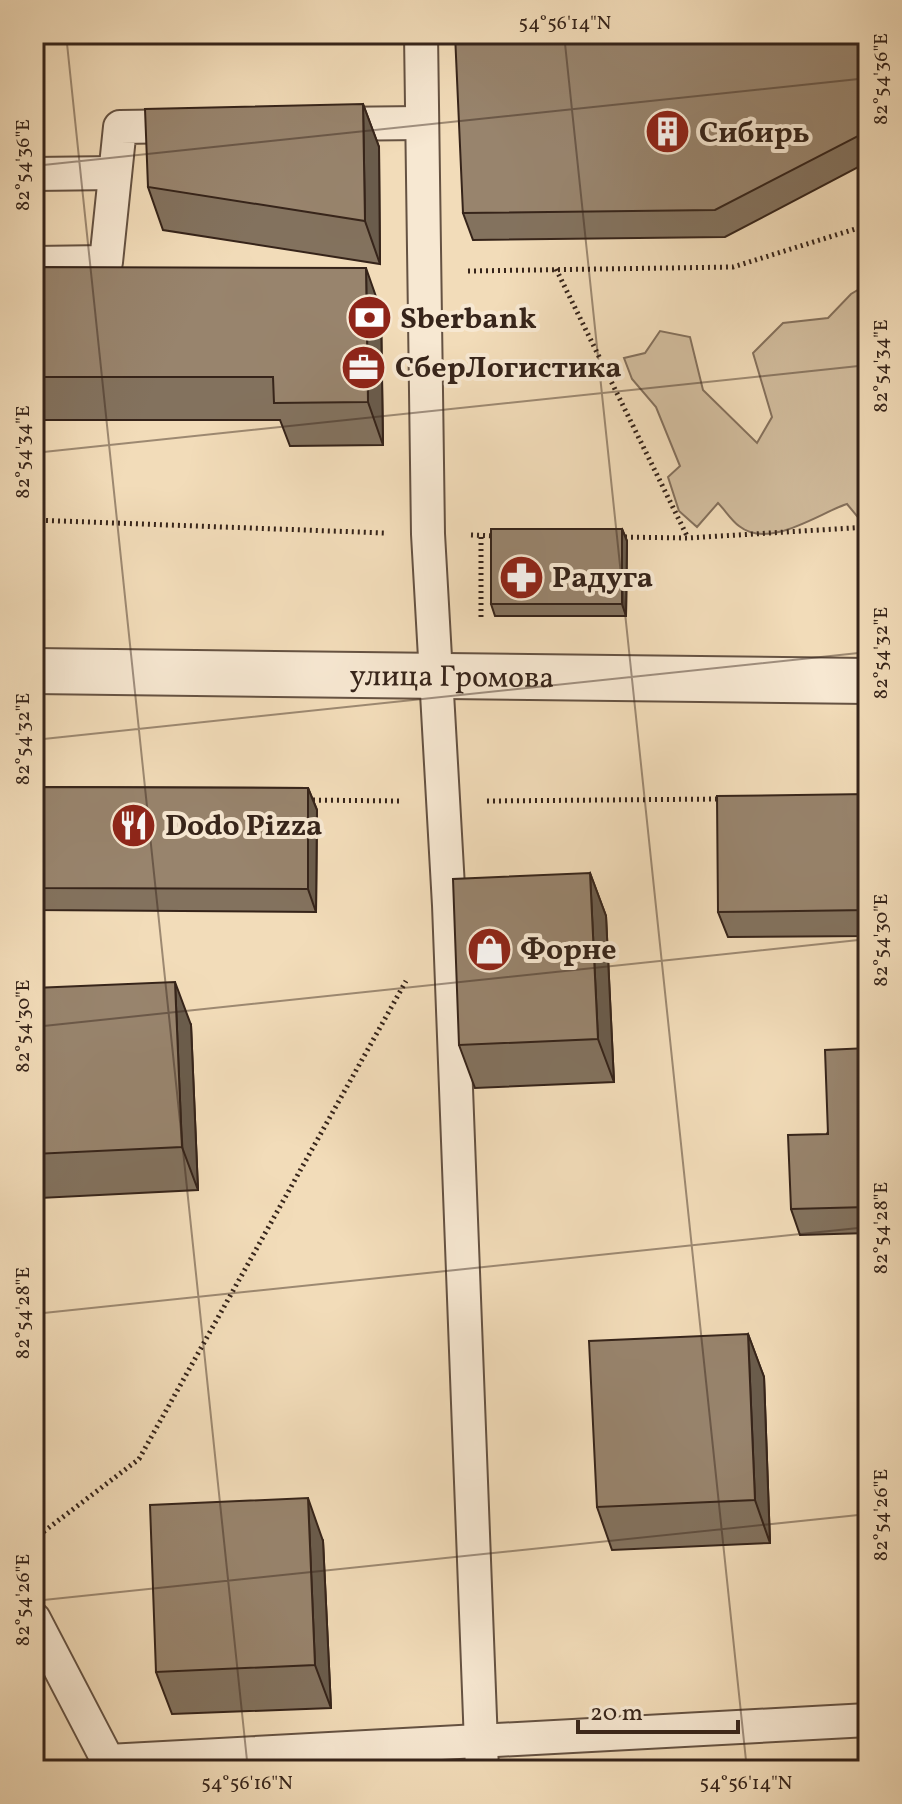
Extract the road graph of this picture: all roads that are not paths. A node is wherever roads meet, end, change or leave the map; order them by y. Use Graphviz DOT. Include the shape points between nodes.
graph roads {
  1 [pos="421,34"];
  2 [pos="421,123"];
  3 [pos="294,124"];
  4 [pos="215,125"];
  5 [pos="115,173"];
  6 [pos="34,174"];
  7 [pos="34,263"];
  8 [pos="34,671"];
  9 [pos="438,676"];
  10 [pos="868,681"];
  11 [pos="34,1619"];
  12 [pos="868,1720"];
  13 [pos="481,1755"];
  1 -- 2 [label="lane"];
  2 -- 3 [label="lane"];
  2 -- 9 [label="lane" via="428,534"];
  4 -- 5 [label="lane" via="120,127"];
  5 -- 6 [label="lane"];
  5 -- 7 [label="lane" via="106,262"];
  8 -- 9 [label="street, улица Громова"];
  9 -- 10 [label="street, улица Громова"];
  9 -- 13 [label="lane"];
  11 -- 13 [label="lane" via="108,1761"];
  12 -- 13 [label="lane"];
}
